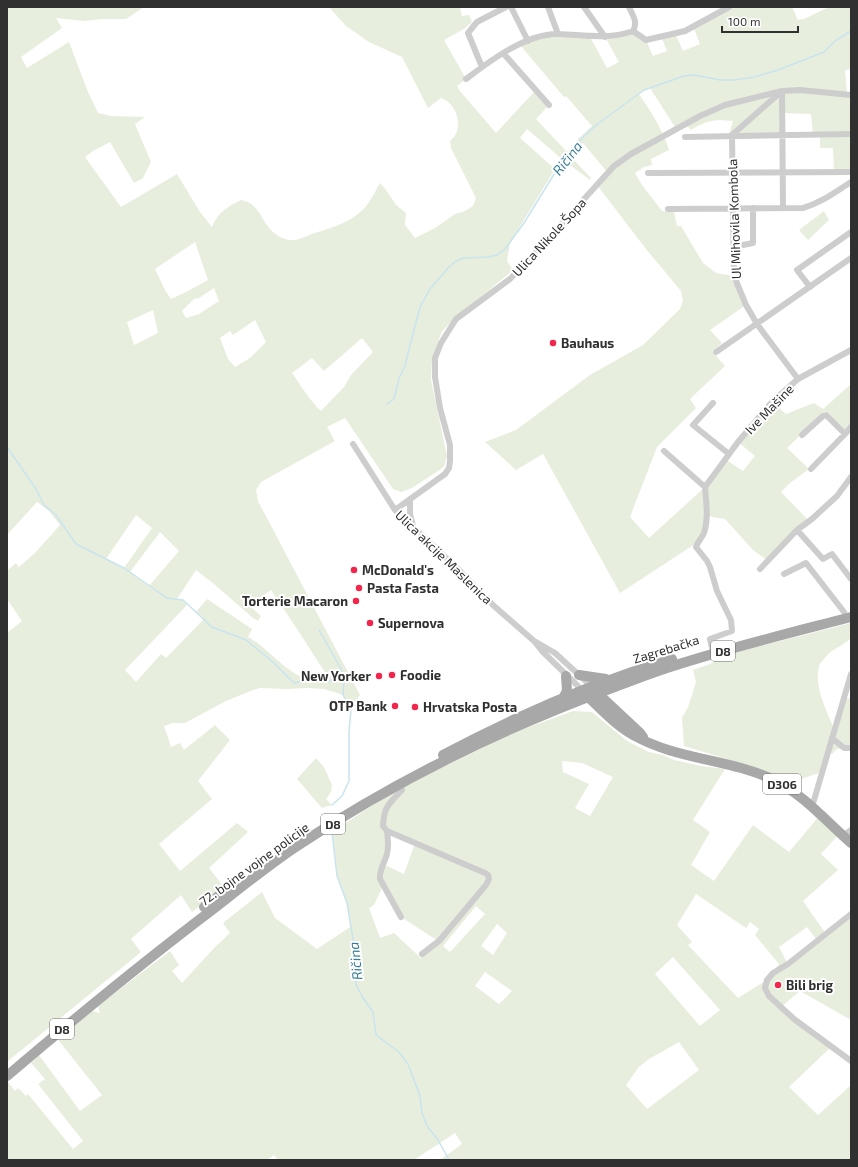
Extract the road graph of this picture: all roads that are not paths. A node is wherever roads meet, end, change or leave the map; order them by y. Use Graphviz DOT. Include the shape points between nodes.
graph roads {
  1 [pos="506,7"];
  2 [pos="510,7"];
  3 [pos="548,7"];
  4 [pos="584,7"];
  5 [pos="629,7"];
  6 [pos="729,7"];
  7 [pos="633,31"];
  8 [pos="558,34"];
  9 [pos="605,37"];
  10 [pos="528,41"];
  11 [pos="503,53"];
  12 [pos="482,67"];
  13 [pos="466,79"];
  14 [pos="780,91"];
  15 [pos="851,95"];
  16 [pos="549,106"];
  17 [pos="851,134"];
  18 [pos="732,135"];
  19 [pos="782,136"];
  20 [pos="685,137"];
  21 [pos="732,172"];
  22 [pos="783,172"];
  23 [pos="851,172"];
  24 [pos="648,173"];
  25 [pos="851,182"];
  26 [pos="733,208"];
  27 [pos="753,208"];
  28 [pos="783,208"];
  29 [pos="668,209"];
  30 [pos="851,232"];
  31 [pos="733,247"];
  32 [pos="851,258"];
  33 [pos="810,286"];
  34 [pos="757,324"];
  35 [pos="851,350"];
  36 [pos="716,352"];
  37 [pos="798,380"];
  38 [pos="713,402"];
  39 [pos="851,427"];
  40 [pos="845,434"];
  41 [pos="802,435"];
  42 [pos="352,444"];
  43 [pos="664,451"];
  44 [pos="729,454"];
  45 [pos="811,469"];
  46 [pos="851,477"];
  47 [pos="706,487"];
  48 [pos="410,499"];
  49 [pos="395,510"];
  50 [pos="414,528"];
  51 [pos="797,530"];
  52 [pos="760,569"];
  53 [pos="784,574"];
  54 [pos="851,579"];
  55 [pos="849,613"];
  56 [pos="534,641"];
  57 [pos="712,648"];
  58 [pos="851,674"];
  59 [pos="579,675"];
  60 [pos="566,676"];
  61 [pos="610,680"];
  62 [pos="619,686"];
  63 [pos="590,692"];
  64 [pos="564,702"];
  65 [pos="615,710"];
  66 [pos="604,712"];
  67 [pos="832,738"];
  68 [pos="645,740"];
  69 [pos="851,748"];
  70 [pos="400,785"];
  71 [pos="812,807"];
  72 [pos="387,832"];
  73 [pos="847,833"];
  74 [pos="851,843"];
  75 [pos="851,914"];
  76 [pos="401,917"];
  77 [pos="422,954"];
  78 [pos="851,1061"];
  79 [pos="7,1067"];
  80 [pos="7,1076"];
  1 -- 12 [label="street" via="477,22 468,33"];
  2 -- 10 [label="street"];
  3 -- 8 [label="street"];
  4 -- 9 [label="street"];
  5 -- 7 [label="street" via="636,21"];
  6 -- 7 [label="street" via="685,31 646,40"];
  7 -- 9 [label="street"];
  8 -- 9 [label="street"];
  8 -- 10 [label="street"];
  10 -- 11 [label="street"];
  11 -- 12 [label="street"];
  11 -- 16 [label="street"];
  12 -- 13 [label="street"];
  14 -- 15 [label="street, Ulica Nikole Šopa" via="800,90"];
  14 -- 18 [label="street"];
  14 -- 19 [label="street"];
  14 -- 48 [label="street, Ulica Nikole Šopa" via="725,105 631,154 614,166 510,279 456,319 435,358 440,408 450,445 449,468 445,474"];
  17 -- 19 [label="street"];
  18 -- 19 [label="street"];
  18 -- 20 [label="street"];
  18 -- 21 [label="street, Ul Mihovila Kombola"];
  19 -- 22 [label="street"];
  21 -- 22 [label="street"];
  21 -- 24 [label="street"];
  21 -- 26 [label="street, Ul Mihovila Kombola"];
  22 -- 23 [label="street"];
  22 -- 28 [label="street"];
  25 -- 28 [label="street" via="813,205"];
  26 -- 27 [label="street"];
  26 -- 29 [label="street"];
  26 -- 31 [label="street, Ul Mihovila Kombola"];
  27 -- 28 [label="street"];
  27 -- 31 [label="street" via="753,243"];
  30 -- 33 [label="street" via="797,270"];
  31 -- 34 [label="street, Ul Mihovila Kombola" via="737,287"];
  32 -- 33 [label="street"];
  33 -- 34 [label="street"];
  34 -- 36 [label="street"];
  34 -- 37 [label="street, Ul Mihovila Kombola"];
  35 -- 37 [label="street, Ive Mašine"];
  37 -- 44 [label="street, Ive Mašine" via="772,402"];
  38 -- 44 [label="street" via="693,425"];
  39 -- 40 [label="street"];
  40 -- 41 [label="street" via="826,415"];
  40 -- 45 [label="street"];
  42 -- 49 [label="street, Ulica akcije Maslenica"];
  43 -- 47 [label="street"];
  44 -- 47 [label="street, Ive Mašine"];
  46 -- 51 [label="street" via="837,496"];
  47 -- 57 [label="street" via="707,521 704,535 696,547 710,567 717,591 731,620 732,631 710,639"];
  48 -- 49 [label="street, Ulica Nikole Šopa"];
  48 -- 50 [label="street" via="410,514"];
  49 -- 50 [label="street, Ulica akcije Maslenica"];
  50 -- 56 [label="street, Ulica akcije Maslenica"];
  51 -- 52 [label="street"];
  51 -- 54 [label="street" via="823,559 832,554"];
  53 -- 55 [label="street" via="806,563"];
  55 -- 57 [label="main road, Zagrebačka / D8"];
  55 -- 62 [label="main road, Zagrebačka / D8" via="666,668"];
  56 -- 59 [label="street, Ulica akcije Maslenica" via="555,653"];
  56 -- 60 [label="street, Ulica akcije Maslenica"];
  57 -- 61 [label="main road, Zagrebačka / D8"];
  58 -- 67 [label="street"];
  59 -- 61 [label="main road"];
  59 -- 63 [label="street, Ulica akcije Maslenica"];
  60 -- 63 [label="street, Ulica akcije Maslenica"];
  60 -- 64 [label="main road" via="567,691"];
  61 -- 63 [label="main road, Zagrebačka / D8"];
  62 -- 63 [label="main road, Zagrebačka / D8"];
  62 -- 65 [label="main road" via="613,696"];
  63 -- 64 [label="main road, 72. bojne vojne policije / D8"];
  63 -- 65 [label="main road, D306"];
  63 -- 66 [label="main road, D306"];
  64 -- 66 [label="main road"];
  64 -- 70 [label="main road, 72. bojne vojne policije / D8"];
  64 -- 79 [label="main road, 72. bojne vojne policije / D8" via="468,741 341,812 294,842 219,895"];
  65 -- 68 [label="main road, D306"];
  66 -- 68 [label="main road, D306" via="631,734"];
  67 -- 69 [label="street" via="844,748"];
  67 -- 71 [label="street"];
  68 -- 71 [label="main road, D306" via="670,751 772,779 792,790"];
  70 -- 72 [label="street" via="402,790 388,805 384,815 383,826"];
  70 -- 80 [label="main road, 72. bojne vojne policije / D8" via="343,818 260,873 157,952"];
  71 -- 73 [label="main road, D306"];
  72 -- 76 [label="street" via="387,853 380,879"];
  72 -- 77 [label="street" via="488,875 486,885 472,903 439,941"];
  73 -- 74 [label="main road, D306"];
  75 -- 78 [label="street" via="773,973 765,988 769,996 794,1019"];
}
